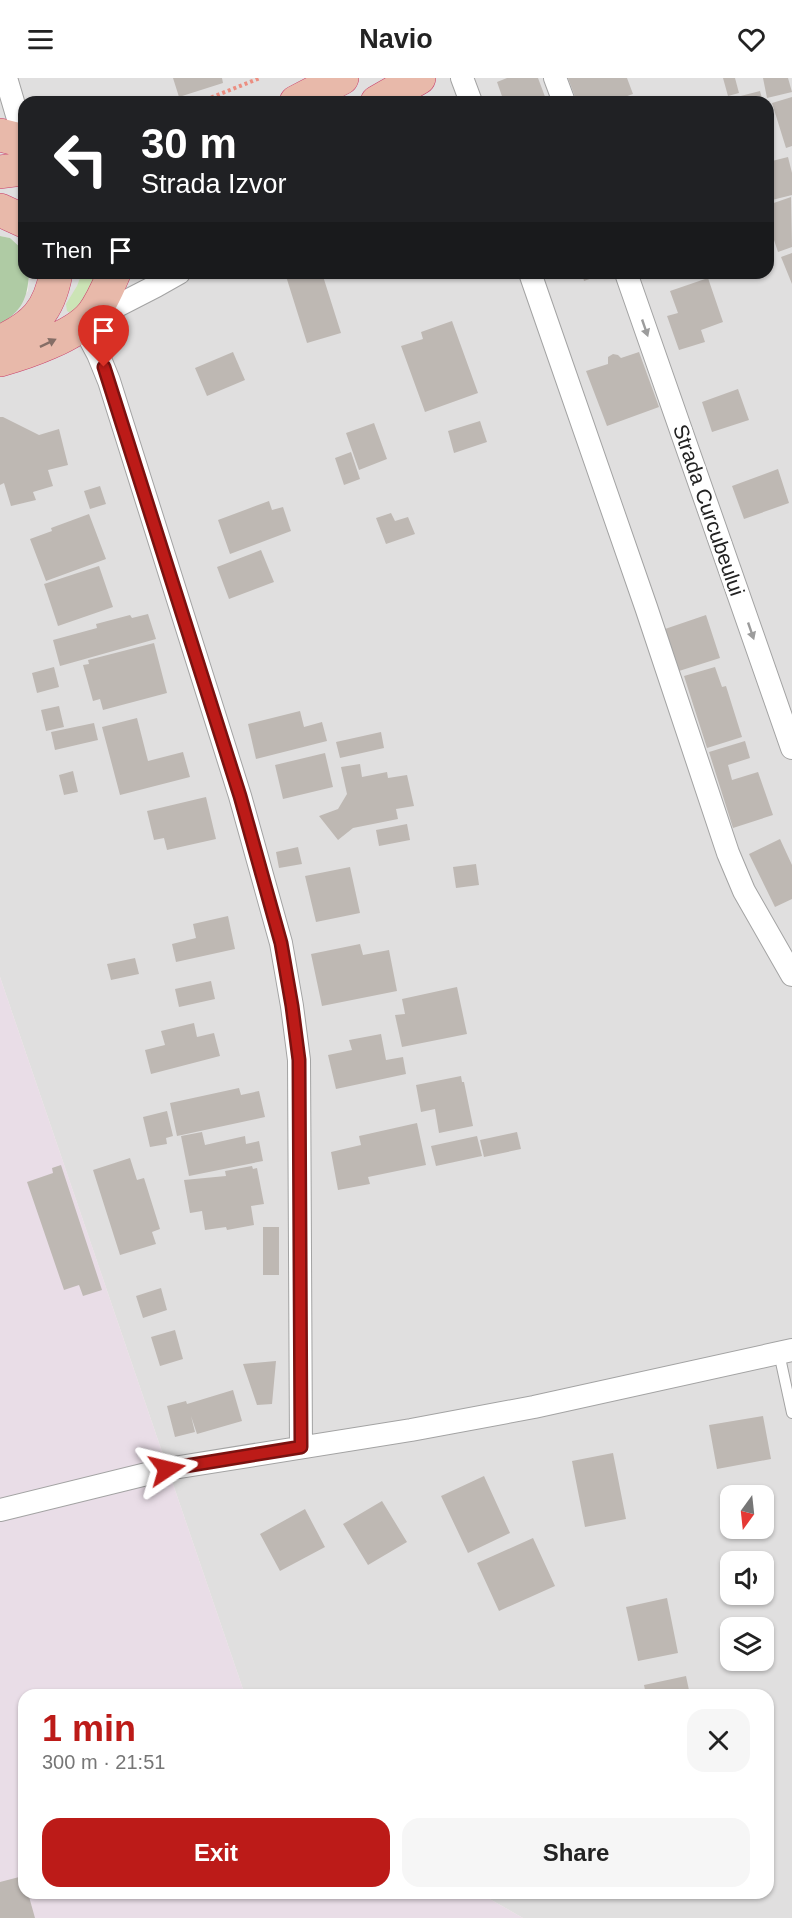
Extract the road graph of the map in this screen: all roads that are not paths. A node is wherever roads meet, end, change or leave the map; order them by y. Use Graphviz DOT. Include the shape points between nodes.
graph roads {
  1 [pos="6,78"];
  2 [pos="342,78"];
  3 [pos="419,78"];
  4 [pos="462,78"];
  5 [pos="555,78"];
  6 [pos="308,96"];
  7 [pos="388,96"];
  8 [pos="469,96"];
  9 [pos="562,96"];
  10 [pos="14,132"];
  11 [pos="18,170"];
  12 [pos="0,172"];
  13 [pos="18,204"];
  14 [pos="0,208"];
  15 [pos="18,217"];
  16 [pos="55,279"];
  17 [pos="111,279"];
  18 [pos="168,279"];
  19 [pos="532,279"];
  20 [pos="628,279"];
  21 [pos="82,324"];
  22 [pos="0,342"];
  23 [pos="0,360"];
  24 [pos="792,748"];
  25 [pos="792,975"];
  26 [pos="786,1352"];
  27 [pos="792,1413"];
  28 [pos="301,1447"];
  29 [pos="0,1510"];
  1 -- 10 [label="street"];
  2 -- 6 [label="highway"];
  3 -- 7 [label="highway"];
  4 -- 8 [label="street"];
  5 -- 9 [label="street"];
  11 -- 12 [label="highway"];
  13 -- 14 [label="highway"];
  14 -- 15 [label="highway"];
  16 -- 22 [label="highway" via="46,306 22,331"];
  17 -- 21 [label="highway" via="99,304"];
  18 -- 21 [label="street"];
  19 -- 25 [label="street" via="728,854 744,891"];
  20 -- 24 [label="street, Strada Curcubeului, one-way"];
  23 -- 21 [label="highway, one-way" via="38,348"];
  21 -- 28 [label="street" via="109,381 240,796 281,943 299,1060"];
  26 -- 27 [label="lane"];
  26 -- 28 [label="street" via="534,1407"];
  28 -- 29 [label="street" via="167,1469"];
}
